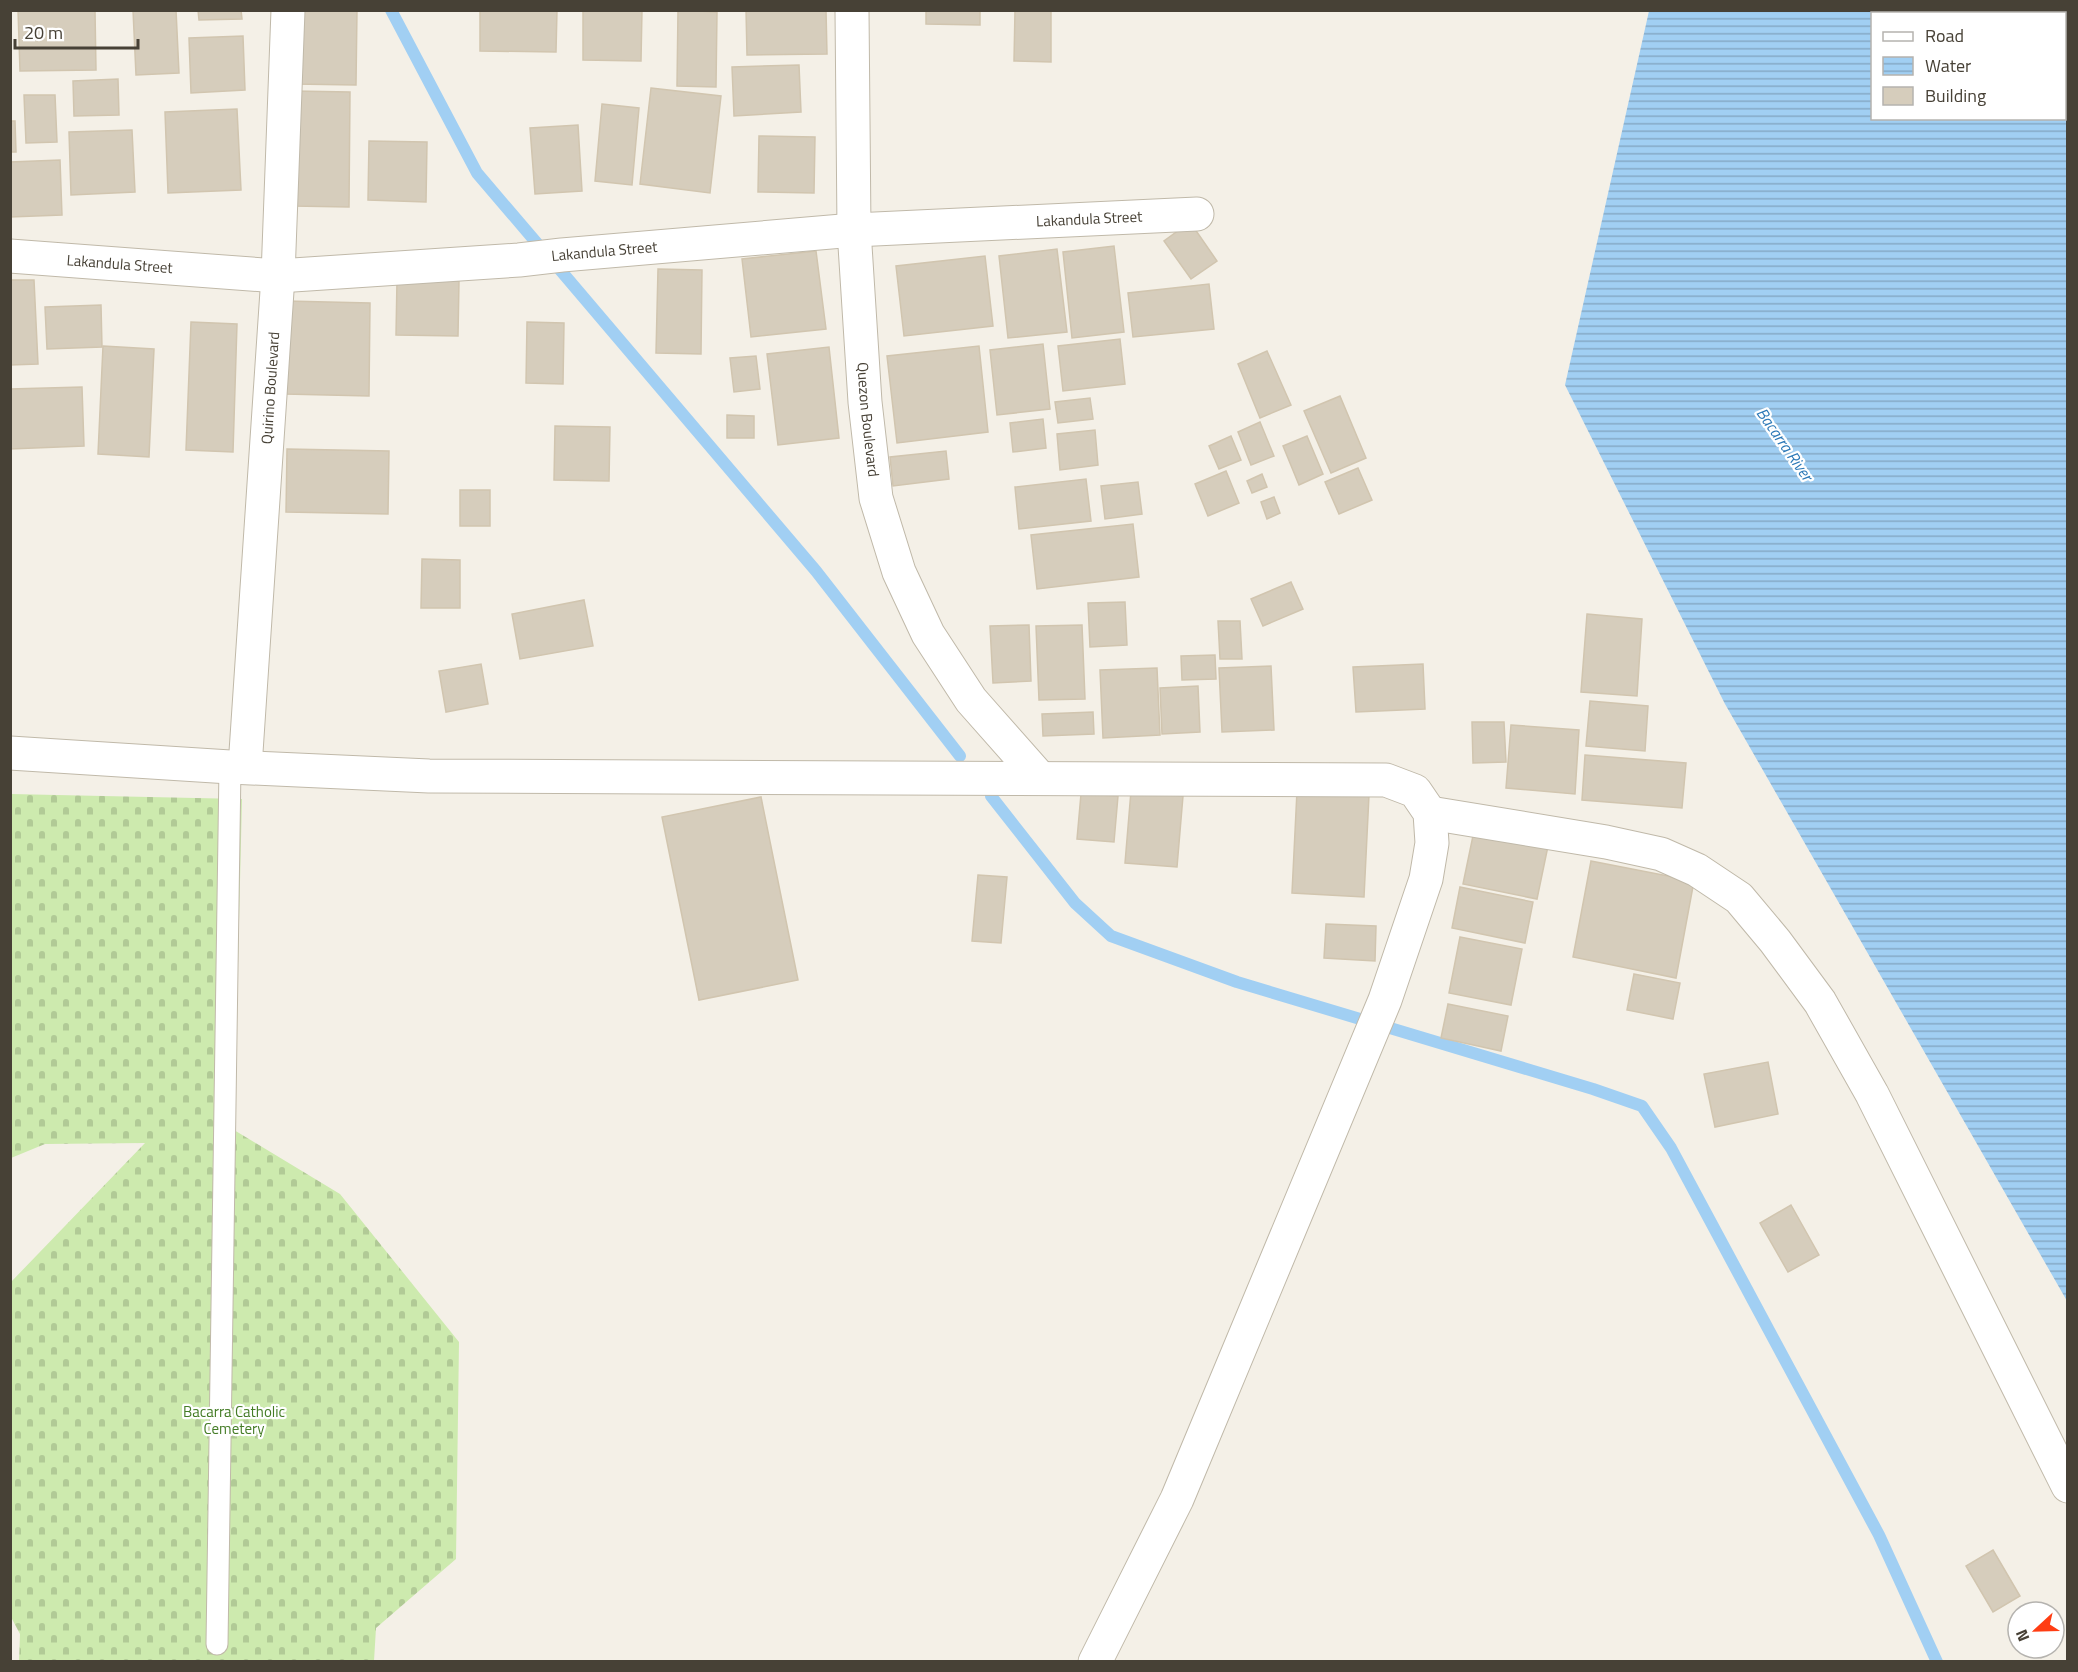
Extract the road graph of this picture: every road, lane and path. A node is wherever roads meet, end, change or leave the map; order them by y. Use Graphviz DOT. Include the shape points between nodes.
graph roads {
  1 [pos="288,10"];
  2 [pos="852,10"];
  3 [pos="1197,214"];
  4 [pos="854,230"];
  5 [pos="10,256"];
  6 [pos="278,276"];
  7 [pos="10,753"];
  8 [pos="237,767"];
  9 [pos="1040,778"];
  10 [pos="1431,813"];
  11 [pos="2067,1486"];
  12 [pos="217,1644"];
  13 [pos="1095,1662"];
  1 -- 6 [label="street, Quirino Boulevard"];
  2 -- 4 [label="street, Quezon Boulevard"];
  3 -- 4 [label="street, Lakandula Street"];
  4 -- 6 [label="street, Lakandula Street" via="519,260"];
  4 -- 9 [label="street, Quezon Boulevard" via="865,402 876,498 898,572 928,634 971,700"];
  5 -- 6 [label="street, Lakandula Street"];
  6 -- 8 [label="street, Quirino Boulevard"];
  7 -- 8 [label="street"];
  8 -- 9 [label="street" via="429,776"];
  8 -- 12 [label="lane"];
  9 -- 10 [label="street" via="1386,780 1415,791"];
  10 -- 11 [label="street" via="1606,842 1660,855 1697,870 1739,898 1820,1002 1867,1083"];
  10 -- 13 [label="street" via="1426,879 1385,1000 1177,1499"];
}
